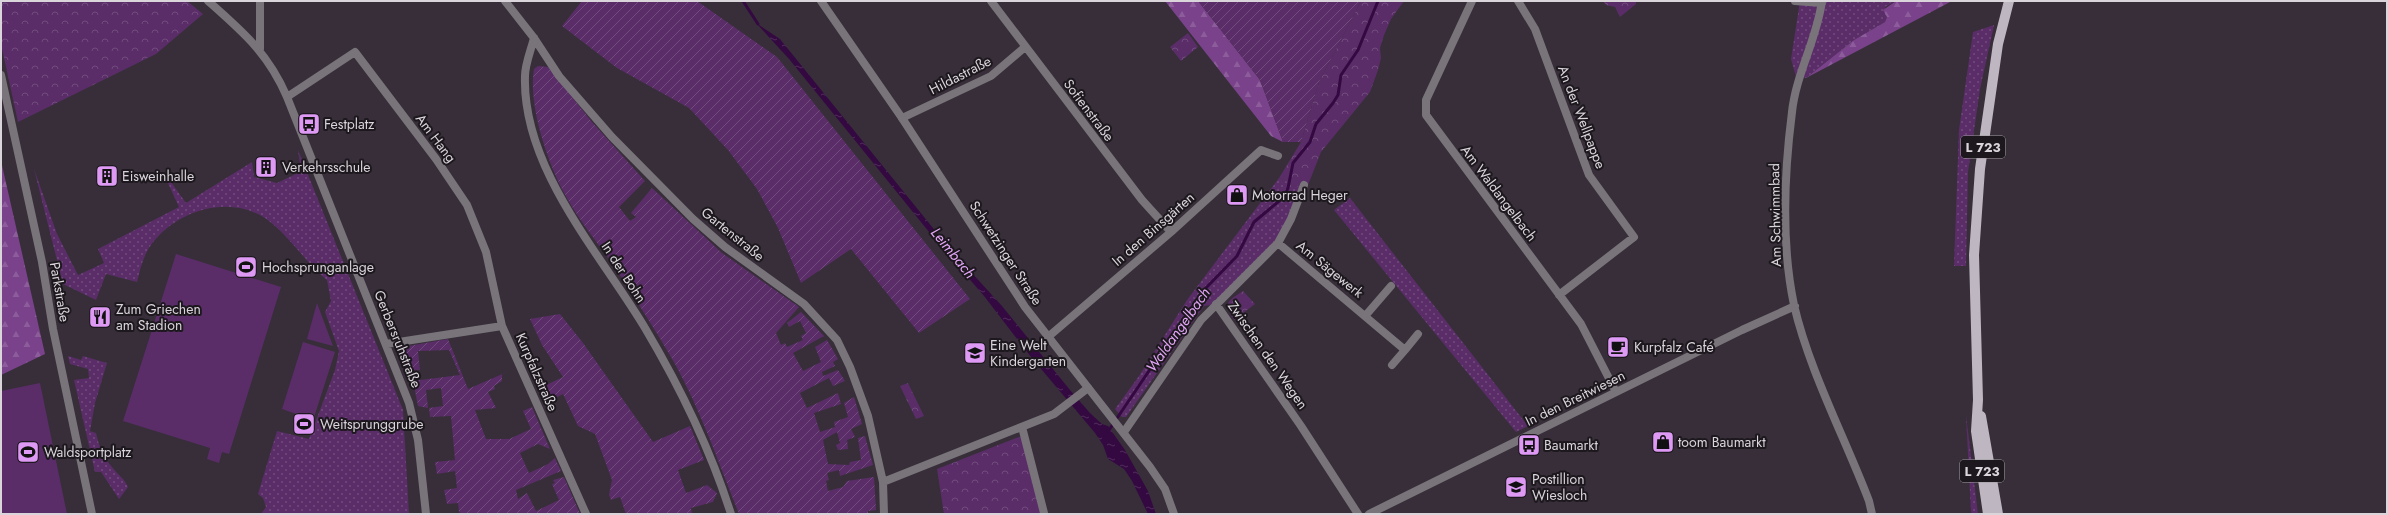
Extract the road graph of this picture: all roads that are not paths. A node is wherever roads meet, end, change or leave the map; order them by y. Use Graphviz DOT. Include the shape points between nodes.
graph roads {
  1 [pos="208,1"];
  2 [pos="260,1"];
  3 [pos="505,1"];
  4 [pos="821,1"];
  5 [pos="991,1"];
  6 [pos="1472,1"];
  7 [pos="1518,1"];
  8 [pos="1795,1"];
  9 [pos="2009,1"];
  10 [pos="1822,2"];
  11 [pos="534,38"];
  12 [pos="1025,47"];
  13 [pos="260,49"];
  14 [pos="1,75"];
  15 [pos="287,97"];
  16 [pos="902,118"];
  17 [pos="1278,156"];
  18 [pos="1304,185"];
  19 [pos="1170,232"];
  20 [pos="1278,242"];
  21 [pos="1391,286"];
  22 [pos="1559,295"];
  23 [pos="1216,304"];
  24 [pos="1795,306"];
  25 [pos="1366,315"];
  26 [pos="502,326"];
  27 [pos="1418,334"];
  28 [pos="1048,337"];
  29 [pos="386,344"];
  30 [pos="1405,350"];
  31 [pos="1392,365"];
  32 [pos="1088,388"];
  33 [pos="1616,392"];
  34 [pos="1978,400"];
  35 [pos="1022,427"];
  36 [pos="1122,430"];
  37 [pos="883,482"];
  38 [pos="1044,513"];
  39 [pos="1987,513"];
  40 [pos="92,514"];
  41 [pos="426,514"];
  42 [pos="586,514"];
  43 [pos="730,514"];
  44 [pos="884,514"];
  45 [pos="1174,514"];
  46 [pos="1358,514"];
  47 [pos="1369,514"];
  48 [pos="1872,514"];
  49 [pos="1998,514"];
  1 -- 13 [label="street, Gerbersruhstraße"];
  2 -- 13 [label="street"];
  3 -- 11 [label="street, Gartenstraße"];
  4 -- 16 [label="street, Schwetzinger Straße"];
  5 -- 12 [label="street, Sofienstraße"];
  6 -- 22 [label="street, Am Waldangelbach" via="1426,100 1426,116"];
  7 -- 22 [label="street, An der Wellpappe" via="1535,29 1589,175 1634,237"];
  8 -- 10 [label="street"];
  9 -- 34 [label="main road, L 723" via="1998,44 1980,169 1974,255"];
  10 -- 24 [label="street, Am Schwimmbad" via="1798,81 1787,157 1786,237 1788,271"];
  11 -- 37 [label="street, Gartenstraße" via="559,76 612,137 687,214 725,247 804,304 836,340 850,367 868,416"];
  11 -- 43 [label="street, In der Bohn" via="524,75 530,126 554,186 638,316 682,392 720,478"];
  12 -- 16 [label="street, Hildastraße" via="991,76"];
  12 -- 19 [label="street, Sofienstraße" via="1142,200"];
  13 -- 15 [label="street, Gerbersruhstraße" via="276,72"];
  14 -- 40 [label="street, Parkstraße" via="42,262 54,334"];
  15 -- 26 [label="street, Am Hang" via="355,52 436,158 467,205 486,252"];
  15 -- 29 [label="street, Gerbersruhstraße"];
  16 -- 28 [label="street, Schwetzinger Straße" via="1025,307"];
  17 -- 19 [label="street, In den Binsgärten" via="1261,150"];
  18 -- 20 [label="street, Am Sägewerk" via="1291,219"];
  19 -- 28 [label="street, In den Binsgärten"];
  20 -- 23 [label="street, Am Sägewerk"];
  20 -- 25 [label="street, Am Sägewerk"];
  21 -- 25 [label="street, Am Sägewerk"];
  22 -- 33 [label="street, Am Waldangelbach" via="1586,331"];
  23 -- 36 [label="street, Zwischen den Wegen" via="1201,320"];
  23 -- 46 [label="street, Zwischen den Wegen" via="1301,426"];
  24 -- 33 [label="street, In den Breitwiesen"];
  24 -- 48 [label="street, Am Schwimmbad" via="1812,360"];
  25 -- 30 [label="street, Am Sägewerk"];
  26 -- 29 [label="street, Kurpfalzstraße"];
  26 -- 42 [label="street, Kurpfalzstraße"];
  27 -- 30 [label="street"];
  28 -- 32 [label="street, Schwetzinger Straße"];
  29 -- 41 [label="street, Gerbersruhstraße" via="409,403 416,433"];
  30 -- 31 [label="street"];
  32 -- 35 [label="street" via="1063,408"];
  32 -- 36 [label="street, Schwetzinger Straße"];
  33 -- 47 [label="street, In den Breitwiesen"];
  34 -- 39 [label="main road, L 723" via="1976,431"];
  34 -- 49 [label="main road, L 723"];
  35 -- 37 [label="street"];
  35 -- 38 [label="street"];
  36 -- 45 [label="street, Schwetzinger Straße" via="1164,489"];
  37 -- 44 [label="street, Gartenstraße"];
}
